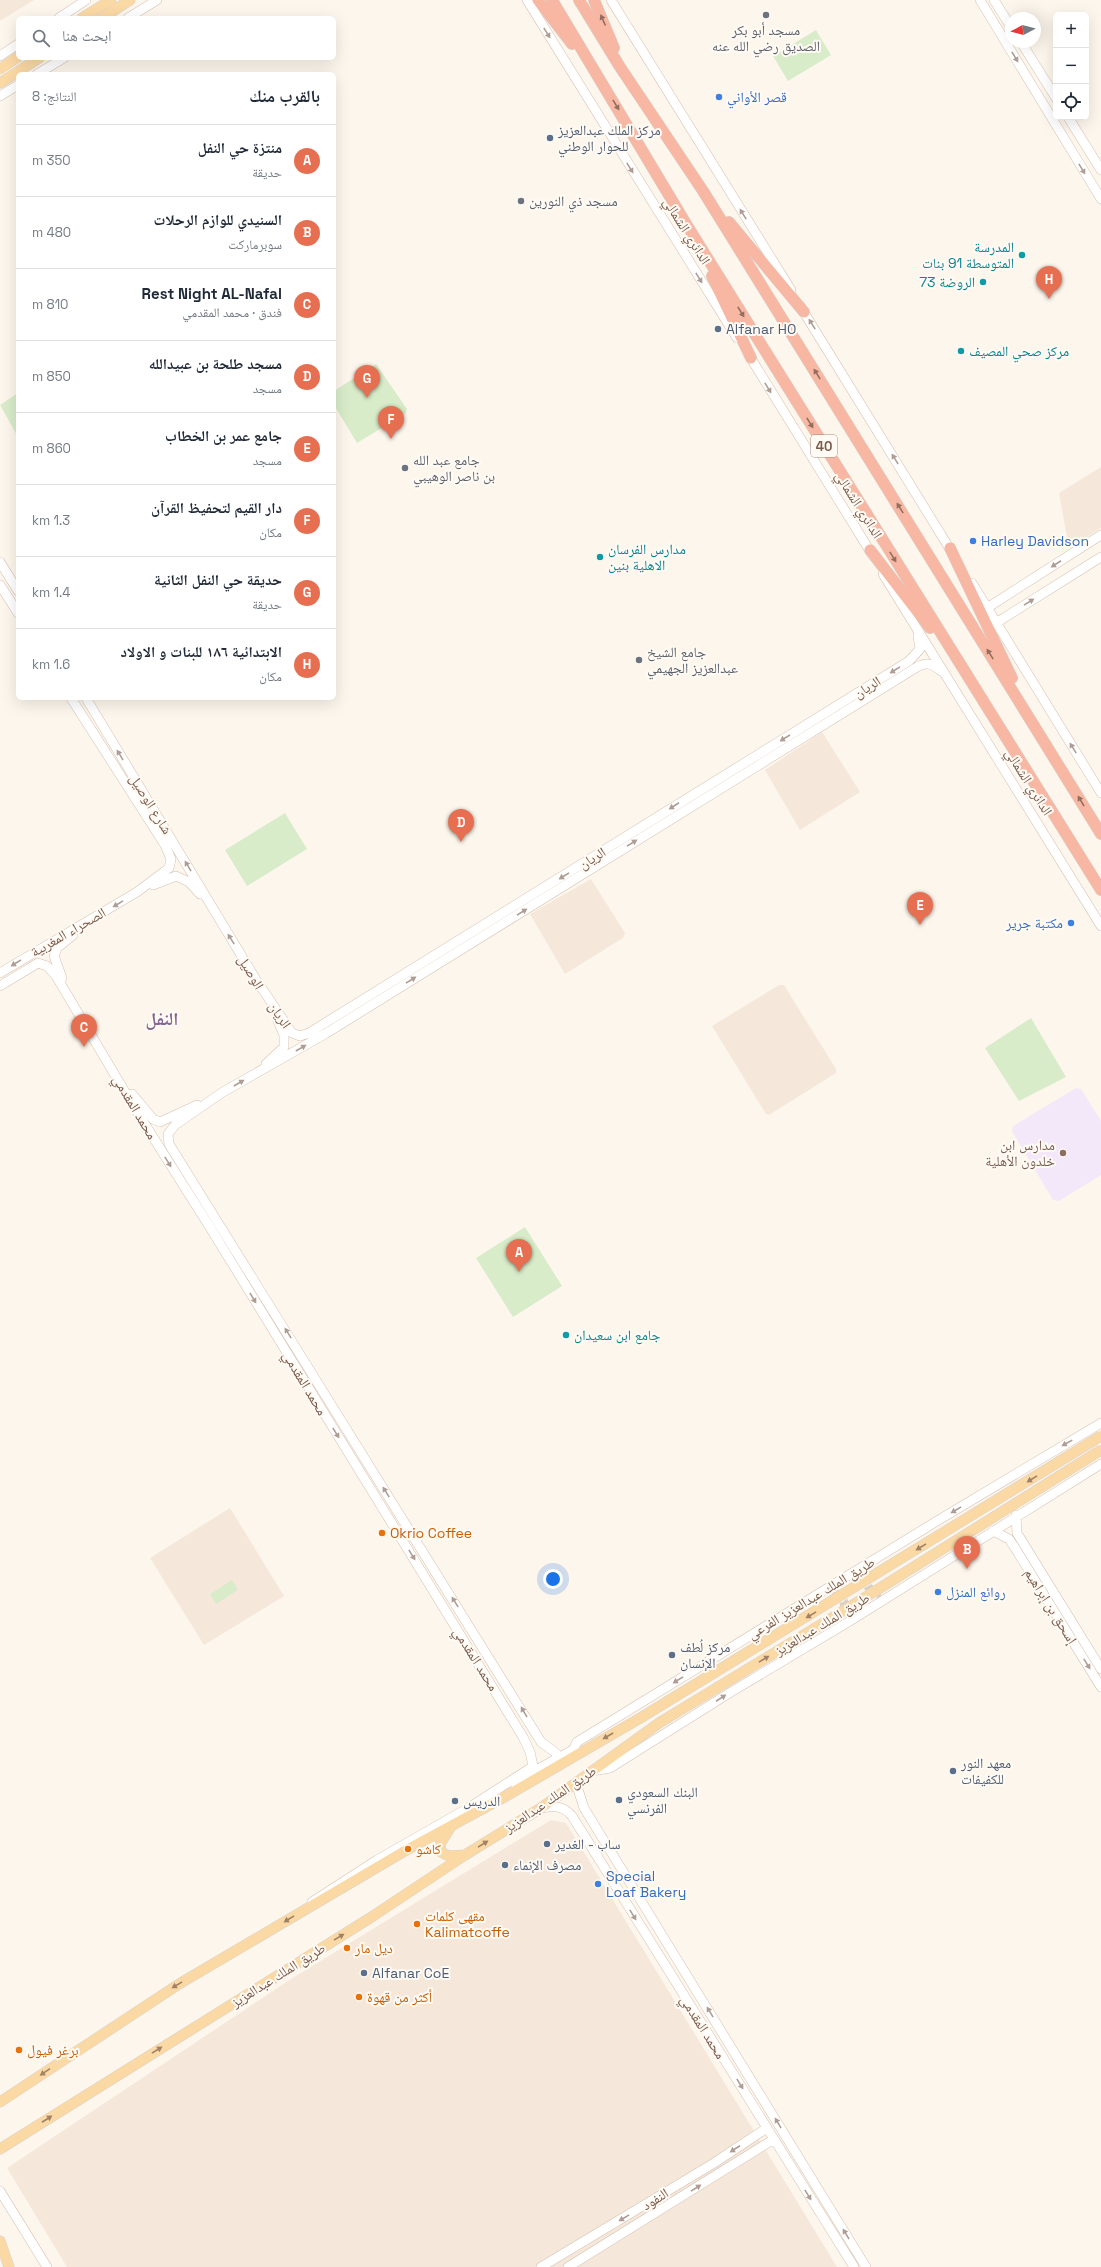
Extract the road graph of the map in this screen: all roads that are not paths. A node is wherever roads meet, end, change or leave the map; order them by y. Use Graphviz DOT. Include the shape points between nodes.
graph roads {
  1 [pos="86,0"];
  2 [pos="111,0"];
  3 [pos="130,0"];
  4 [pos="157,0"];
  5 [pos="527,0"];
  6 [pos="538,0"];
  7 [pos="552,0"];
  8 [pos="579,0"];
  9 [pos="594,0"];
  10 [pos="611,0"];
  11 [pos="980,0"];
  12 [pos="994,0"];
  13 [pos="62,16"];
  14 [pos="85,16"];
  15 [pos="105,16"];
  16 [pos="131,16"];
  17 [pos="1005,17"];
  18 [pos="16,45"];
  19 [pos="1025,48"];
  20 [pos="0,56"];
  21 [pos="16,58"];
  22 [pos="36,60"];
  23 [pos="61,60"];
  24 [pos="620,68"];
  25 [pos="0,69"];
  26 [pos="17,72"];
  27 [pos="40,72"];
  28 [pos="16,73"];
  29 [pos="0,83"];
  30 [pos="604,83"];
  31 [pos="16,86"];
  32 [pos="1053,93"];
  33 [pos="0,96"];
  34 [pos="1070,120"];
  35 [pos="1101,170"];
  36 [pos="703,191"];
  37 [pos="1101,199"];
  38 [pos="688,227"];
  39 [pos="804,312"];
  40 [pos="751,358"];
  41 [pos="1101,535"];
  42 [pos="950,548"];
  43 [pos="870,550"];
  44 [pos="1101,557"];
  45 [pos="0,562"];
  46 [pos="0,585"];
  47 [pos="16,588"];
  48 [pos="987,608"];
  49 [pos="16,610"];
  50 [pos="996,623"];
  51 [pos="916,629"];
  52 [pos="913,657"];
  53 [pos="919,666"];
  54 [pos="944,673"];
  55 [pos="968,678"];
  56 [pos="72,700"];
  57 [pos="87,700"];
  58 [pos="1036,729"];
  59 [pos="1101,793"];
  60 [pos="1101,834"];
  61 [pos="1101,890"];
  62 [pos="137,892"];
  63 [pos="214,912"];
  64 [pos="98,916"];
  65 [pos="1101,926"];
  66 [pos="461,937"];
  67 [pos="466,946"];
  68 [pos="43,964"];
  69 [pos="0,973"];
  70 [pos="259,984"];
  71 [pos="0,986"];
  72 [pos="72,1002"];
  73 [pos="277,1054"];
  74 [pos="113,1069"];
  75 [pos="254,1074"];
  76 [pos="223,1092"];
  77 [pos="215,1227"];
  78 [pos="1101,1423"];
  79 [pos="1101,1436"];
  80 [pos="1101,1450"];
  81 [pos="1101,1464"];
  82 [pos="371,1468"];
  83 [pos="362,1474"];
  84 [pos="1016,1515"];
  85 [pos="993,1531"];
  86 [pos="1023,1542"];
  87 [pos="1015,1548"];
  88 [pos="875,1559"];
  89 [pos="865,1573"];
  90 [pos="835,1591"];
  91 [pos="820,1593"];
  92 [pos="881,1595"];
  93 [pos="891,1595"];
  94 [pos="846,1615"];
  95 [pos="830,1632"];
  96 [pos="1101,1669"];
  97 [pos="1101,1687"];
  98 [pos="535,1732"];
  99 [pos="523,1737"];
  100 [pos="577,1742"];
  101 [pos="556,1753"];
  102 [pos="533,1766"];
  103 [pos="592,1771"];
  104 [pos="576,1783"];
  105 [pos="508,1795"];
  106 [pos="541,1808"];
  107 [pos="590,1817"];
  108 [pos="577,1826"];
  109 [pos="451,1827"];
  110 [pos="465,1855"];
  111 [pos="308,1908"];
  112 [pos="737,2056"];
  113 [pos="726,2064"];
  114 [pos="0,2102"];
  115 [pos="767,2128"];
  116 [pos="774,2139"];
  117 [pos="0,2149"];
  118 [pos="0,2190"];
  119 [pos="0,2241"];
  120 [pos="860,2266"];
  121 [pos="9,2267"];
  122 [pos="47,2267"];
  123 [pos="541,2267"];
  124 [pos="568,2267"];
  1 -- 13 [label="street"];
  2 -- 14 [label="main road"];
  3 -- 15 [label="main road"];
  4 -- 16 [label="street"];
  5 -- 40 [label="street, الدائري الشمالي, one-way"];
  6 -- 30 [label="highway"];
  7 -- 30 [label="highway, الدائري الشمالي / 40"];
  8 -- 24 [label="highway, 40"];
  24 -- 9 [label="highway, one-way"];
  39 -- 10 [label="street, one-way"];
  11 -- 37 [label="street, one-way"];
  12 -- 17 [label="street"];
  18 -- 20 [label="street"];
  19 -- 32 [label="street"];
  21 -- 25 [label="main road"];
  22 -- 26 [label="main road"];
  23 -- 27 [label="street"];
  24 -- 36 [label="highway, 40"];
  28 -- 29 [label="main road"];
  30 -- 38 [label="highway, الدائري الشمالي / 40, one-way"];
  31 -- 33 [label="street"];
  34 -- 35 [label="street"];
  36 -- 39 [label="highway"];
  58 -- 36 [label="highway, 40, one-way"];
  38 -- 40 [label="highway"];
  38 -- 55 [label="highway, الدائري الشمالي / 40, one-way"];
  42 -- 39 [label="street, one-way"];
  40 -- 43 [label="street, الدائري الشمالي, one-way"];
  41 -- 48 [label="street, one-way"];
  42 -- 48 [label="street"];
  42 -- 58 [label="highway"];
  43 -- 51 [label="street, الدائري الشمالي"];
  43 -- 55 [label="highway"];
  50 -- 44 [label="street, one-way"];
  45 -- 47 [label="street"];
  46 -- 49 [label="street"];
  48 -- 50 [label="street"];
  59 -- 50 [label="street, one-way"];
  51 -- 52 [label="street" via="920,644"];
  51 -- 54 [label="street, الدائري الشمالي"];
  52 -- 53 [label="street"];
  52 -- 66 [label="street, الريان, one-way" via="572,871"];
  53 -- 54 [label="street" via="933,664"];
  67 -- 53 [label="street, الريان, one-way"];
  54 -- 65 [label="street, الدائري الشمالي"];
  55 -- 61 [label="highway, الدائري الشمالي / 40"];
  56 -- 62 [label="street, شارع الوصيل" via="165,845 171,859 168,868"];
  63 -- 57 [label="street, شارع الوصيل, one-way"];
  60 -- 58 [label="highway, 40, one-way"];
  62 -- 63 [label="street" via="176,876 189,882"];
  62 -- 64 [label="street, الصحراء المغربية, one-way"];
  70 -- 63 [label="street, الوصيل, one-way"];
  64 -- 69 [label="street, الصحراء المغربية, one-way"];
  64 -- 72 [label="street, محمد المقدمي" via="56,948 54,956"];
  66 -- 67 [label="street"];
  66 -- 70 [label="street, الريان" via="309,1033 300,1036 292,1033"];
  75 -- 67 [label="street, الريان, one-way" via="325,1034"];
  68 -- 71 [label="street, الصحراء المغربية" via="32,965"];
  68 -- 72 [label="street, محمد المقدمي" via="56,976"];
  70 -- 73 [label="street, الوصيل" via="284,1035 284,1047"];
  72 -- 74 [label="street, محمد المقدمي"];
  73 -- 75 [label="street, الريان"];
  74 -- 76 [label="street" via="152,1119 160,1122"];
  74 -- 77 [label="street, محمد المقدمي, one-way" via="134,1107"];
  76 -- 75 [label="street, الريان, one-way"];
  76 -- 77 [label="street, محمد المقدمي" via="175,1125 168,1134 169,1144"];
  82 -- 77 [label="street, محمد المقدمي, one-way"];
  77 -- 83 [label="street, محمد المقدمي, one-way"];
  78 -- 88 [label="street, طريق الملك عبدالعزيز الفرعي, one-way"];
  79 -- 105 [label="main road, طريق الملك عبدالعزيز, one-way, bridge" via="642,1717"];
  103 -- 80 [label="main road, طريق الملك عبدالعزيز, one-way, bridge" via="659,1723 840,1614"];
  81 -- 84 [label="street"];
  82 -- 83 [label="street"];
  98 -- 82 [label="street, محمد المقدمي, one-way"];
  83 -- 99 [label="street, محمد المقدمي, one-way"];
  84 -- 85 [label="street"];
  84 -- 86 [label="street, إسحق بن إبراهيم" via="1017,1533"];
  85 -- 87 [label="street, إسحق بن إبراهيم" via="1009,1539"];
  85 -- 93 [label="street"];
  86 -- 87 [label="street" via="1014,1539"];
  86 -- 96 [label="street, إسحق بن إبراهيم"];
  87 -- 97 [label="street, إسحق بن إبراهيم, one-way"];
  88 -- 89 [label="street"];
  88 -- 91 [label="street, طريق الملك عبدالعزيز الفرعي"];
  90 -- 91 [label="street"];
  91 -- 100 [label="street, طريق الملك عبدالعزيز الفرعي, one-way"];
  92 -- 93 [label="street"];
  93 -- 95 [label="street"];
  94 -- 95 [label="street"];
  103 -- 95 [label="street, one-way" via="610,1768"];
  98 -- 99 [label="street"];
  98 -- 101 [label="street, محمد المقدمي" via="546,1748"];
  99 -- 102 [label="street, محمد المقدمي"];
  100 -- 101 [label="street"];
  100 -- 105 [label="street, طريق الملك عبدالعزيز الفرعي" via="573,1750 529,1774"];
  101 -- 102 [label="street"];
  102 -- 111 [label="street" via="482,1800 326,1891 314,1899"];
  103 -- 104 [label="main road, طريق الملك عبدالعزيز"];
  104 -- 106 [label="main road, طريق الملك عبدالعزيز"];
  104 -- 107 [label="street, محمد المقدمي" via="584,1808"];
  105 -- 109 [label="main road, طريق الملك عبدالعزيز"];
  106 -- 108 [label="street, محمد المقدمي" via="557,1806 569,1812"];
  110 -- 106 [label="main road, طريق الملك عبدالعزيز, one-way"];
  107 -- 108 [label="street"];
  112 -- 107 [label="street, محمد المقدمي, one-way"];
  108 -- 113 [label="street, محمد المقدمي, one-way"];
  109 -- 110 [label="main road" via="439,1849 446,1855"];
  109 -- 111 [label="main road, طريق الملك عبدالعزيز"];
  117 -- 110 [label="main road, طريق الملك عبدالعزيز, one-way" via="370,1918"];
  111 -- 114 [label="main road, طريق الملك عبدالعزيز, one-way" via="154,2000"];
  112 -- 113 [label="street"];
  120 -- 112 [label="street, محمد المقدمي, one-way"];
  113 -- 115 [label="street, محمد المقدمي, one-way"];
  115 -- 116 [label="street, محمد المقدمي"];
  115 -- 123 [label="street, النفود, one-way" via="701,2171"];
  116 -- 120 [label="street, محمد المقدمي, one-way"];
  124 -- 116 [label="street, النفود, one-way"];
  118 -- 122 [label="street"];
  119 -- 121 [label="main road"];
}
